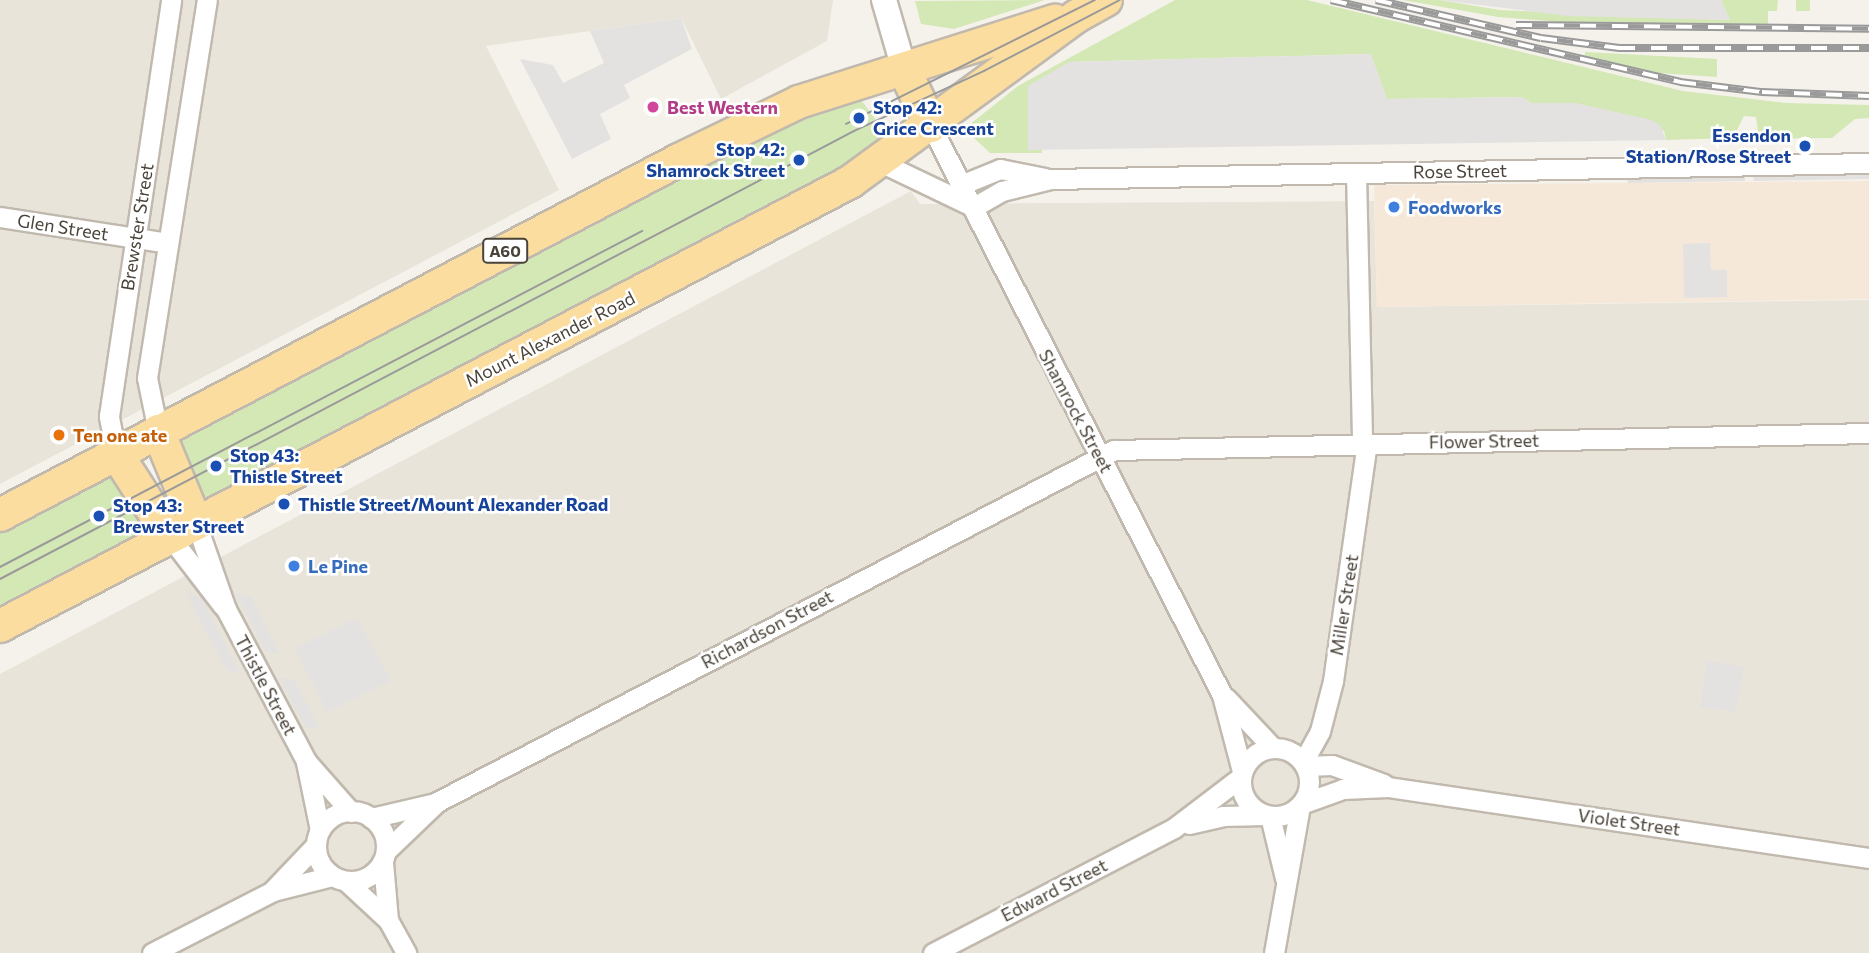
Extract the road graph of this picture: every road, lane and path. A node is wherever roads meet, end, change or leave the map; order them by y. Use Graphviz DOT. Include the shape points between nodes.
graph roads {
  1 [pos="171,0"];
  2 [pos="207,0"];
  3 [pos="884,0"];
  4 [pos="1106,0"];
  5 [pos="1077,16"];
  6 [pos="904,69"];
  7 [pos="931,126"];
  8 [pos="880,162"];
  9 [pos="1869,163"];
  10 [pos="1356,173"];
  11 [pos="1051,179"];
  12 [pos="963,184"];
  13 [pos="974,208"];
  14 [pos="0,217"];
  15 [pos="135,238"];
  16 [pos="168,243"];
  17 [pos="158,431"];
  18 [pos="1869,433"];
  19 [pos="1364,443"];
  20 [pos="116,453"];
  21 [pos="1099,455"];
  22 [pos="0,515"];
  23 [pos="183,530"];
  24 [pos="226,609"];
  25 [pos="0,626"];
  26 [pos="1222,695"];
  27 [pos="1272,747"];
  28 [pos="306,761"];
  29 [pos="1304,764"];
  30 [pos="1242,774"];
  31 [pos="1388,787"];
  32 [pos="435,803"];
  33 [pos="1301,804"];
  34 [pos="351,811"];
  35 [pos="1268,816"];
  36 [pos="371,818"];
  37 [pos="1174,828"];
  38 [pos="318,838"];
  39 [pos="384,857"];
  40 [pos="1869,858"];
  41 [pos="339,879"];
  42 [pos="1285,879"];
  43 [pos="273,891"];
  44 [pos="388,920"];
  45 [pos="152,953"];
  46 [pos="405,953"];
  47 [pos="933,953"];
  48 [pos="1274,953"];
  1 -- 15 [label="street, Brewster Street"];
  2 -- 16 [label="street, Brewster Street"];
  3 -- 6 [label="street"];
  4 -- 5 [label="main road, Mount Alexander Road / A60"];
  5 -- 6 [label="main road, Mount Alexander Road / A60"];
  5 -- 7 [label="main road, Mount Alexander Road / A60"];
  6 -- 7 [label="main road"];
  6 -- 17 [label="main road, Mount Alexander Road / A60" via="826,91 699,150"];
  7 -- 8 [label="main road, Mount Alexander Road / A60"];
  7 -- 12 [label="street, Shamrock Street"];
  8 -- 13 [label="street"];
  8 -- 23 [label="main road, Mount Alexander Road / A60" via="813,202"];
  9 -- 10 [label="street, Rose Street"];
  10 -- 11 [label="street, Rose Street"];
  10 -- 19 [label="street, Miller Street"];
  11 -- 12 [label="street, Rose Street" via="1000,169"];
  11 -- 13 [label="street, Rose Street" via="1002,191"];
  12 -- 13 [label="street, Shamrock Street"];
  13 -- 21 [label="street, Shamrock Street" via="1018,303"];
  14 -- 15 [label="street, Glen Street"];
  15 -- 16 [label="street, Glen Street"];
  15 -- 20 [label="street, Brewster Street" via="109,416"];
  16 -- 17 [label="street, Brewster Street" via="146,386"];
  17 -- 20 [label="main road, Mount Alexander Road / A60"];
  17 -- 23 [label="main road"];
  18 -- 19 [label="street, Flower Street"];
  19 -- 21 [label="street, Flower Street" via="1140,447"];
  19 -- 29 [label="street, Miller Street" via="1333,681 1320,731"];
  20 -- 22 [label="main road, Mount Alexander Road / A60"];
  20 -- 23 [label="main road"];
  21 -- 26 [label="street, Shamrock Street"];
  21 -- 32 [label="street, Richardson Street"];
  23 -- 24 [label="street, Thistle Street"];
  23 -- 24 [label="street, Thistle Street"];
  23 -- 25 [label="main road, Mount Alexander Road / A60"];
  24 -- 28 [label="street, Thistle Street"];
  26 -- 27 [label="street, Shamrock Street"];
  26 -- 30 [label="street, Shamrock Street"];
  27 -- 29 [label="street" via="1287,750"];
  27 -- 30 [label="street" via="1254,755"];
  28 -- 34 [label="street, Thistle Street"];
  28 -- 38 [label="street, Thistle Street"];
  29 -- 31 [label="street, Violet Street" via="1337,766"];
  29 -- 33 [label="street" via="1308,789"];
  30 -- 35 [label="street" via="1245,799"];
  30 -- 37 [label="street, Edward Street"];
  31 -- 33 [label="street, Violet Street" via="1342,789"];
  31 -- 40 [label="street, Violet Street"];
  32 -- 36 [label="street, Richardson Street"];
  32 -- 39 [label="street, Richardson Street"];
  33 -- 35 [label="street" via="1286,814"];
  33 -- 42 [label="street" via="1295,853"];
  34 -- 36 [label="street"];
  34 -- 38 [label="street" via="333,817"];
  35 -- 37 [label="street, Edward Street" via="1223,816"];
  35 -- 42 [label="street"];
  36 -- 39 [label="street" via="383,832"];
  37 -- 47 [label="street, Edward Street"];
  38 -- 41 [label="street" via="323,868"];
  38 -- 43 [label="street"];
  39 -- 41 [label="street" via="368,878"];
  39 -- 44 [label="street"];
  41 -- 43 [label="street"];
  41 -- 44 [label="street"];
  42 -- 48 [label="street"];
  43 -- 45 [label="street"];
  44 -- 46 [label="street"];
}
